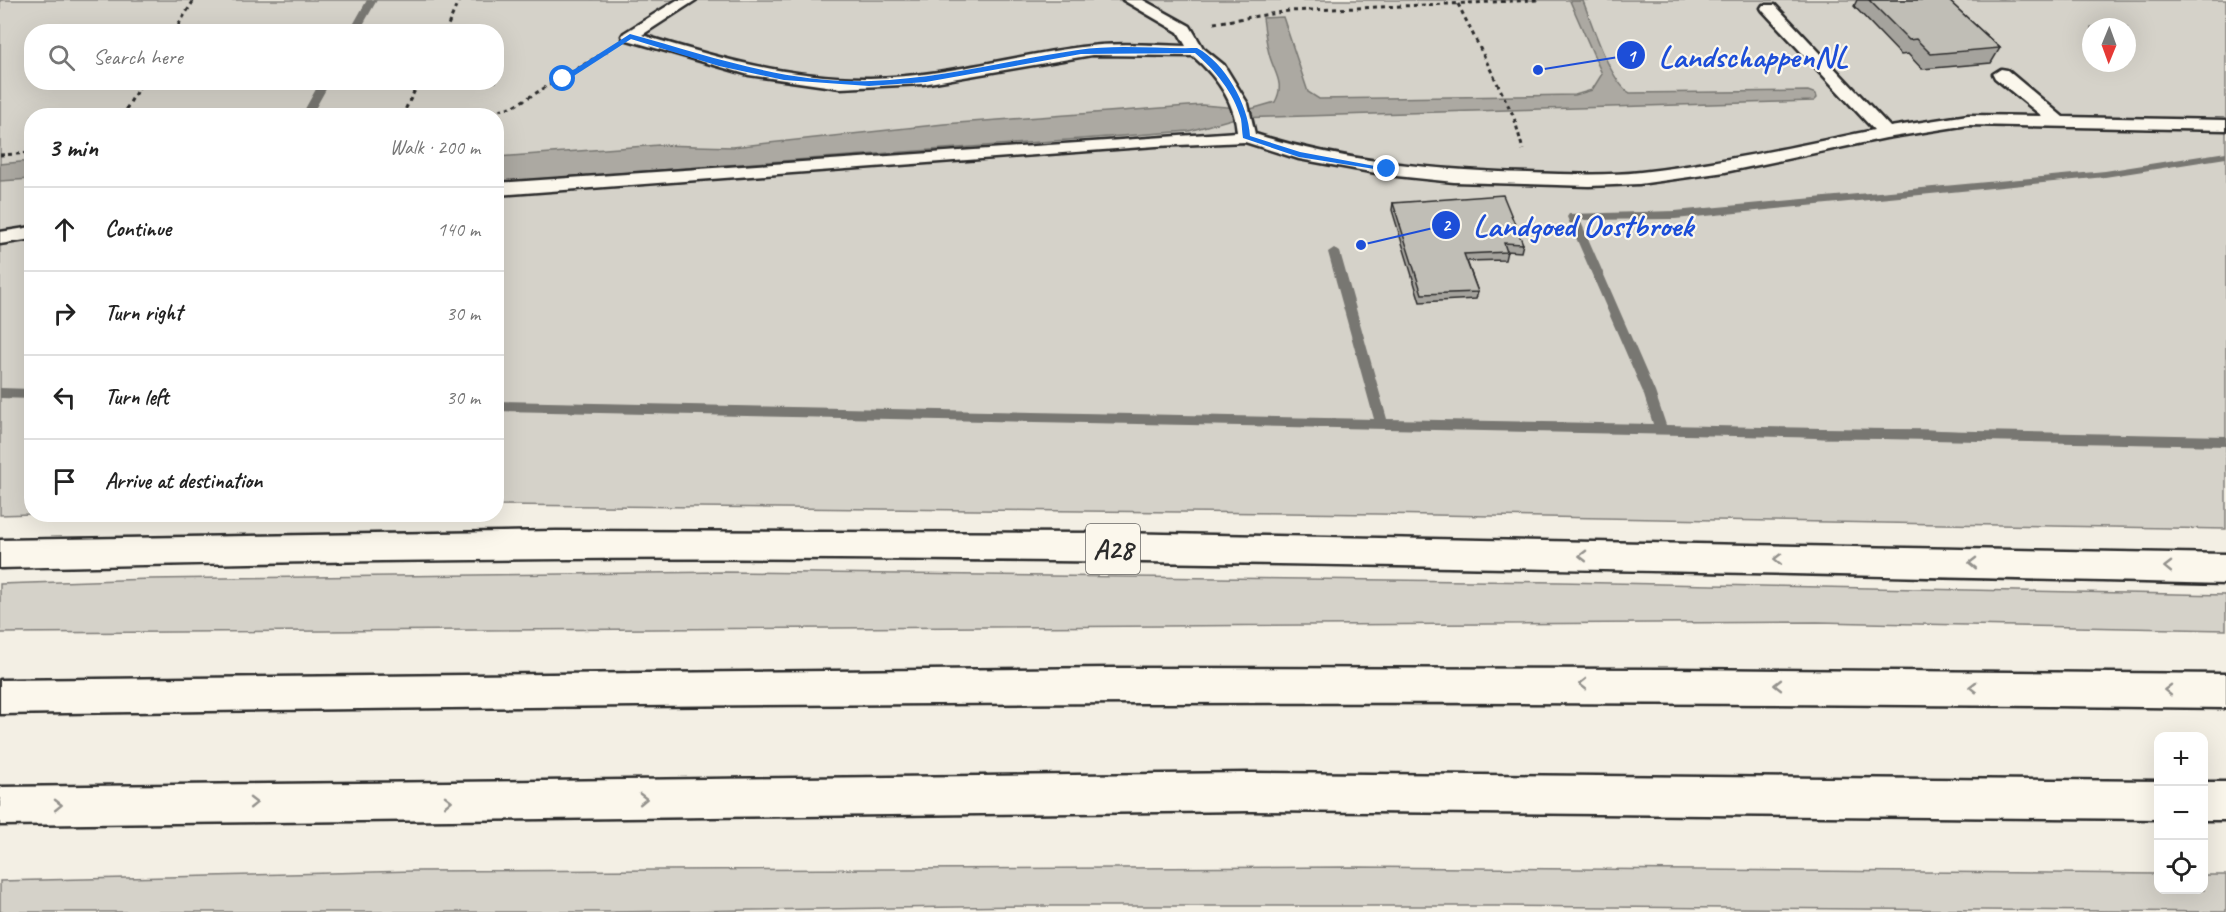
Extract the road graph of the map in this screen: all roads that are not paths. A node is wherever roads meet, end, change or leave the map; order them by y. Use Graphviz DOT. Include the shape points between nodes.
graph roads {
  1 [pos="688,0"];
  2 [pos="1131,0"];
  3 [pos="1769,8"];
  4 [pos="1197,51"];
  5 [pos="2001,74"];
  6 [pos="2057,120"];
  7 [pos="1243,121"];
  8 [pos="2226,125"];
  9 [pos="1886,133"];
  10 [pos="504,188"];
  11 [pos="24,234"];
  12 [pos="0,238"];
  13 [pos="0,554"];
  14 [pos="2226,569"];
  15 [pos="2226,691"];
  16 [pos="0,697"];
  17 [pos="2154,800"];
  18 [pos="2208,801"];
  19 [pos="2226,801"];
  20 [pos="0,806"];
  1 -- 4 [label="lane" via="630,36 784,78 869,83 926,79 1081,51"];
  2 -- 4 [label="lane" via="1184,29"];
  3 -- 9 [label="lane"];
  4 -- 7 [label="lane" via="1218,69"];
  5 -- 6 [label="lane"];
  6 -- 8 [label="lane"];
  6 -- 9 [label="lane" via="1968,120"];
  7 -- 9 [label="lane" via="1299,154 1454,176 1589,180 1639,178 1725,166"];
  7 -- 10 [label="lane" via="1132,143"];
  11 -- 12 [label="lane"];
  14 -- 13 [label="highway, A28, one-way" via="903,546 274,546"];
  15 -- 16 [label="highway, one-way" via="1247,683 542,687"];
  20 -- 17 [label="highway, one-way" via="1250,792"];
  18 -- 19 [label="highway"];
}
